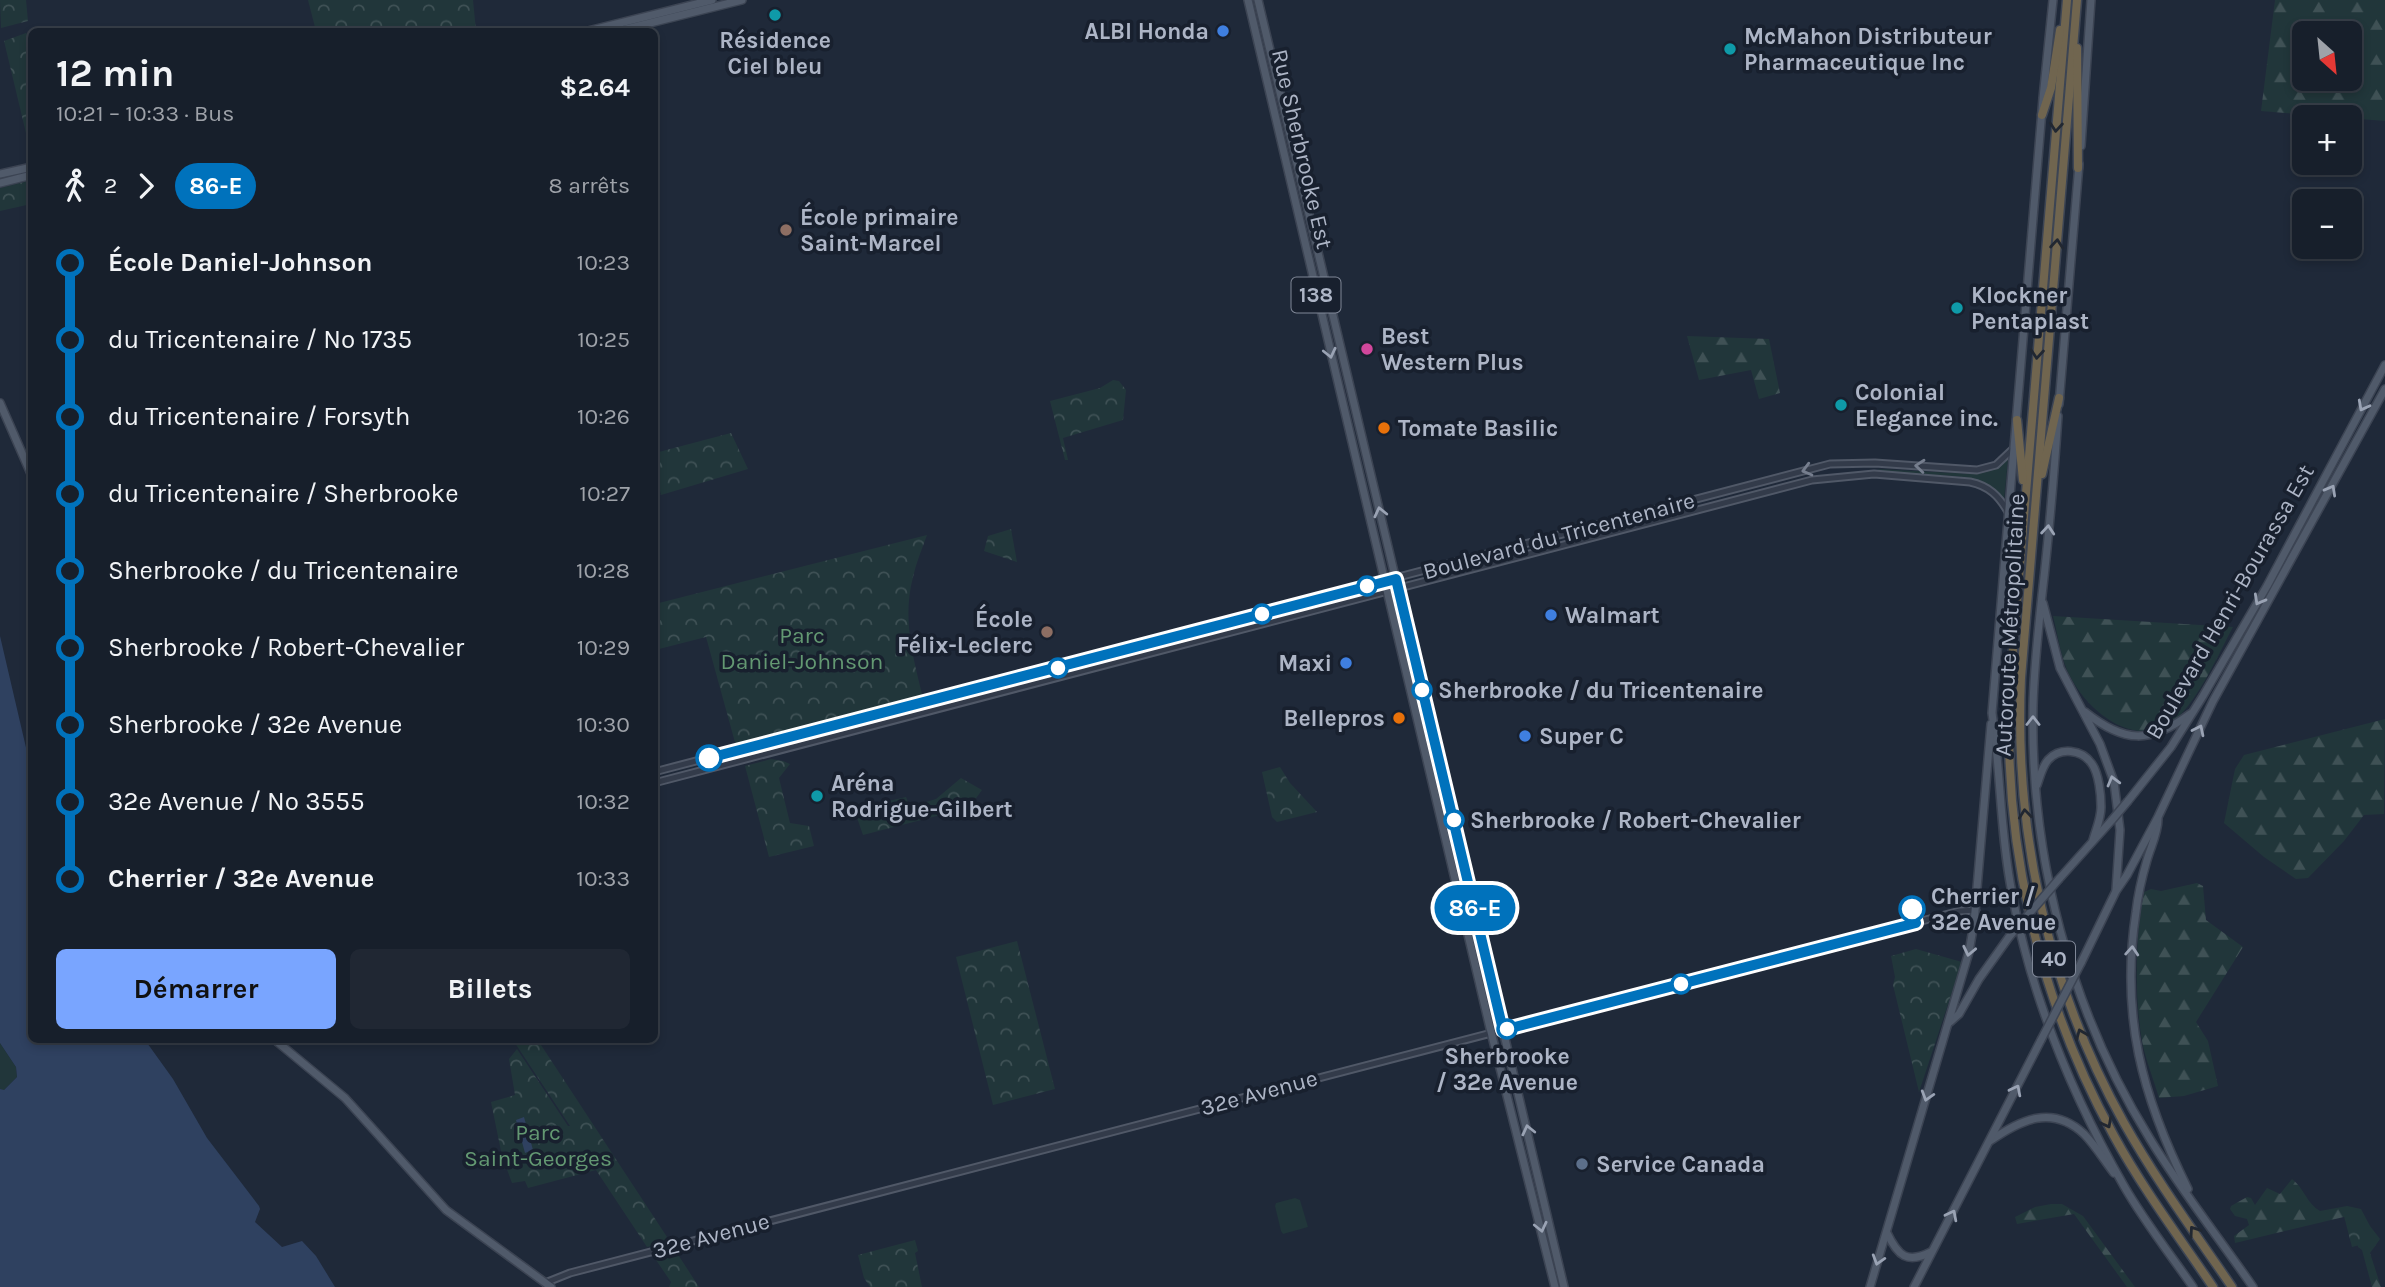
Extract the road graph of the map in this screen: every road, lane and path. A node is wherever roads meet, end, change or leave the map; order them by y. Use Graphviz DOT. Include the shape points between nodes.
graph roads {
  1 [pos="712,0"];
  2 [pos="742,0"];
  3 [pos="1248,0"];
  4 [pos="1258,0"];
  5 [pos="2053,0"];
  6 [pos="2067,0"];
  7 [pos="2077,0"];
  8 [pos="2091,3"];
  9 [pos="700,7"];
  10 [pos="2066,10"];
  11 [pos="2075,23"];
  12 [pos="603,28"];
  13 [pos="628,28"];
  14 [pos="1273,61"];
  15 [pos="1263,63"];
  16 [pos="1280,92"];
  17 [pos="1269,94"];
  18 [pos="2042,115"];
  19 [pos="2078,167"];
  20 [pos="28,168"];
  21 [pos="0,174"];
  22 [pos="28,176"];
  23 [pos="0,183"];
  24 [pos="1318,253"];
  25 [pos="1307,256"];
  26 [pos="1329,296"];
  27 [pos="1317,298"];
  28 [pos="2385,365"];
  29 [pos="2385,389"];
  30 [pos="2059,398"];
  31 [pos="0,403"];
  32 [pos="1355,406"];
  33 [pos="1343,409"];
  34 [pos="2017,420"];
  35 [pos="2014,447"];
  36 [pos="1365,448"];
  37 [pos="1353,450"];
  38 [pos="1875,463"];
  39 [pos="28,467"];
  40 [pos="1874,474"];
  41 [pos="2035,508"];
  42 [pos="2024,509"];
  43 [pos="2008,512"];
  44 [pos="1396,579"];
  45 [pos="1384,582"];
  46 [pos="1398,588"];
  47 [pos="1386,591"];
  48 [pos="2042,598"];
  49 [pos="1405,669"];
  50 [pos="1419,677"];
  51 [pos="2203,696"];
  52 [pos="2082,710"];
  53 [pos="2208,711"];
  54 [pos="2193,712"];
  55 [pos="1992,713"];
  56 [pos="869,717"];
  57 [pos="872,727"];
  58 [pos="828,728"];
  59 [pos="1421,736"];
  60 [pos="830,738"];
  61 [pos="778,740"];
  62 [pos="1434,740"];
  63 [pos="780,751"];
  64 [pos="658,771"];
  65 [pos="658,782"];
  66 [pos="2035,789"];
  67 [pos="2158,817"];
  68 [pos="2093,840"];
  69 [pos="1462,857"];
  70 [pos="1450,860"];
  71 [pos="2116,891"];
  72 [pos="1475,908"];
  73 [pos="1462,910"];
  74 [pos="1976,910"];
  75 [pos="1949,1022"];
  76 [pos="1503,1030"];
  77 [pos="1491,1033"];
  78 [pos="279,1043"];
  79 [pos="1990,1141"];
  80 [pos="2124,1186"];
  81 [pos="2196,1205"];
  82 [pos="1886,1233"];
  83 [pos="1933,1251"];
  84 [pos="548,1285"];
  85 [pos="1555,1287"];
  86 [pos="1564,1287"];
  87 [pos="1870,1287"];
  88 [pos="1914,1287"];
  89 [pos="2193,1287"];
  90 [pos="2213,1287"];
  91 [pos="2232,1287"];
  92 [pos="2253,1287"];
  1 -- 9 [label="main road"];
  2 -- 9 [label="main road"];
  3 -- 15 [label="main road, Rue Sherbrooke Est / 138"];
  4 -- 14 [label="main road, Rue Sherbrooke Est / 138"];
  5 -- 18 [label="main road"];
  6 -- 10 [label="highway, Autoroute Métropolitaine / 40"];
  7 -- 11 [label="highway, Autoroute Métropolitaine / 40"];
  8 -- 19 [label="main road"];
  9 -- 12 [label="main road"];
  9 -- 13 [label="main road"];
  10 -- 18 [label="highway"];
  10 -- 42 [label="highway, Autoroute Métropolitaine / 40, one-way"];
  11 -- 19 [label="highway"];
  41 -- 11 [label="highway, Autoroute Métropolitaine / 40, one-way"];
  14 -- 15 [label="main road"];
  14 -- 16 [label="main road, Rue Sherbrooke Est / 138"];
  15 -- 17 [label="main road, Rue Sherbrooke Est / 138"];
  16 -- 17 [label="main road"];
  16 -- 24 [label="main road, Rue Sherbrooke Est / 138"];
  17 -- 25 [label="main road, Rue Sherbrooke Est / 138"];
  18 -- 34 [label="main road"];
  19 -- 30 [label="main road"];
  20 -- 21 [label="main road"];
  22 -- 23 [label="main road"];
  24 -- 25 [label="main road"];
  24 -- 26 [label="main road, Rue Sherbrooke Est / 138"];
  25 -- 27 [label="main road, Rue Sherbrooke Est / 138"];
  26 -- 27 [label="main road"];
  26 -- 32 [label="main road, Rue Sherbrooke Est / 138"];
  27 -- 33 [label="main road, Rue Sherbrooke Est / 138, one-way"];
  28 -- 51 [label="main road, Boulevard Henri-Bourassa Est, one-way"];
  53 -- 29 [label="main road, Boulevard Henri-Bourassa Est, one-way"];
  30 -- 41 [label="highway"];
  48 -- 30 [label="main road, one-way"];
  31 -- 39 [label="main road"];
  32 -- 33 [label="main road"];
  32 -- 36 [label="main road, Rue Sherbrooke Est / 138"];
  33 -- 37 [label="main road, Rue Sherbrooke Est / 138"];
  34 -- 35 [label="main road"];
  34 -- 42 [label="highway"];
  35 -- 38 [label="street, Boulevard du Tricentenaire, one-way" via="1999,463 1983,470"];
  35 -- 43 [label="main road"];
  36 -- 37 [label="main road"];
  44 -- 36 [label="main road, Rue Sherbrooke Est / 138, one-way"];
  37 -- 45 [label="main road, Rue Sherbrooke Est / 138"];
  38 -- 40 [label="street"];
  38 -- 44 [label="street, Boulevard du Tricentenaire, one-way" via="1830,464"];
  40 -- 43 [label="street, Boulevard du Tricentenaire" via="1975,483 1994,492"];
  40 -- 46 [label="street, Boulevard du Tricentenaire" via="1812,480"];
  91 -- 41 [label="highway, Autoroute Métropolitaine / 40, one-way" via="2149,1166 2111,1100 2079,1030 2048,935 2029,846 2020,748"];
  42 -- 90 [label="highway, Autoroute Métropolitaine / 40, one-way" via="2009,742 2015,831 2032,926 2057,1012 2097,1104 2133,1170"];
  43 -- 55 [label="main road"];
  44 -- 45 [label="street, Boulevard du Tricentenaire"];
  44 -- 46 [label="main road, Rue Sherbrooke Est / 138"];
  45 -- 47 [label="main road, Rue Sherbrooke Est / 138"];
  45 -- 56 [label="street, Boulevard du Tricentenaire"];
  46 -- 47 [label="street, Boulevard du Tricentenaire"];
  46 -- 50 [label="main road, Rue Sherbrooke Est / 138"];
  47 -- 49 [label="main road, Rue Sherbrooke Est / 138"];
  47 -- 57 [label="street, Boulevard du Tricentenaire"];
  48 -- 52 [label="main road" via="2058,665"];
  66 -- 48 [label="main road, one-way" via="2033,695"];
  49 -- 50 [label="main road"];
  49 -- 59 [label="main road, Rue Sherbrooke Est / 138"];
  50 -- 62 [label="main road, Rue Sherbrooke Est / 138"];
  51 -- 53 [label="main road"];
  51 -- 54 [label="main road, Boulevard Henri-Bourassa Est"];
  52 -- 54 [label="main road" via="2110,730 2137,736 2163,732"];
  71 -- 52 [label="main road, one-way" via="2117,796 2103,751"];
  67 -- 53 [label="main road, Boulevard Henri-Bourassa Est, one-way"];
  54 -- 68 [label="main road, Boulevard Henri-Bourassa Est, bridge" via="2129,801"];
  55 -- 74 [label="main road"];
  55 -- 80 [label="main road" via="2004,852 2031,975 2064,1066"];
  56 -- 57 [label="street"];
  56 -- 58 [label="street, Boulevard du Tricentenaire"];
  57 -- 60 [label="street, Boulevard du Tricentenaire"];
  58 -- 60 [label="street"];
  58 -- 61 [label="street, Boulevard du Tricentenaire"];
  59 -- 62 [label="main road"];
  59 -- 70 [label="main road, Rue Sherbrooke Est / 138"];
  60 -- 63 [label="street, Boulevard du Tricentenaire"];
  61 -- 63 [label="street"];
  61 -- 64 [label="street, Boulevard du Tricentenaire"];
  62 -- 69 [label="main road, Rue Sherbrooke Est / 138"];
  63 -- 65 [label="street, Boulevard du Tricentenaire"];
  66 -- 68 [label="main road" via="2052,756 2069,751 2087,758 2101,803"];
  66 -- 81 [label="main road" via="2053,904 2088,1015 2137,1118"];
  67 -- 71 [label="main road, Boulevard Henri-Bourassa Est"];
  81 -- 67 [label="main road, one-way" via="2155,1116 2133,1019 2133,928"];
  68 -- 75 [label="main road, Boulevard Henri-Bourassa Est, bridge" via="2009,937 1959,1014"];
  69 -- 70 [label="main road"];
  69 -- 72 [label="main road, Rue Sherbrooke Est / 138"];
  70 -- 73 [label="main road, Rue Sherbrooke Est / 138"];
  79 -- 71 [label="main road, Boulevard Henri-Bourassa Est, one-way, bridge"];
  72 -- 73 [label="main road"];
  72 -- 76 [label="main road, Rue Sherbrooke Est / 138"];
  73 -- 77 [label="main road, Rue Sherbrooke Est / 138"];
  74 -- 75 [label="main road, one-way"];
  74 -- 76 [label="street, 32e Avenue"];
  75 -- 82 [label="main road, Boulevard Henri-Bourassa Est, one-way"];
  76 -- 77 [label="street, 32e Avenue"];
  86 -- 76 [label="main road, Rue Sherbrooke Est / 138, one-way"];
  77 -- 84 [label="street, 32e Avenue" via="558,1276"];
  77 -- 85 [label="main road, Rue Sherbrooke Est / 138, one-way"];
  78 -- 84 [label="main road" via="345,1098 446,1210"];
  79 -- 80 [label="main road" via="2031,1119 2063,1121 2085,1135"];
  83 -- 79 [label="main road, Boulevard Henri-Bourassa Est, one-way"];
  80 -- 89 [label="main road"];
  81 -- 92 [label="main road"];
  82 -- 83 [label="main road" via="1906,1257 1919,1258"];
  82 -- 87 [label="main road, Boulevard Henri-Bourassa Est, one-way"];
  83 -- 88 [label="main road, Boulevard Henri-Bourassa Est"];
}
